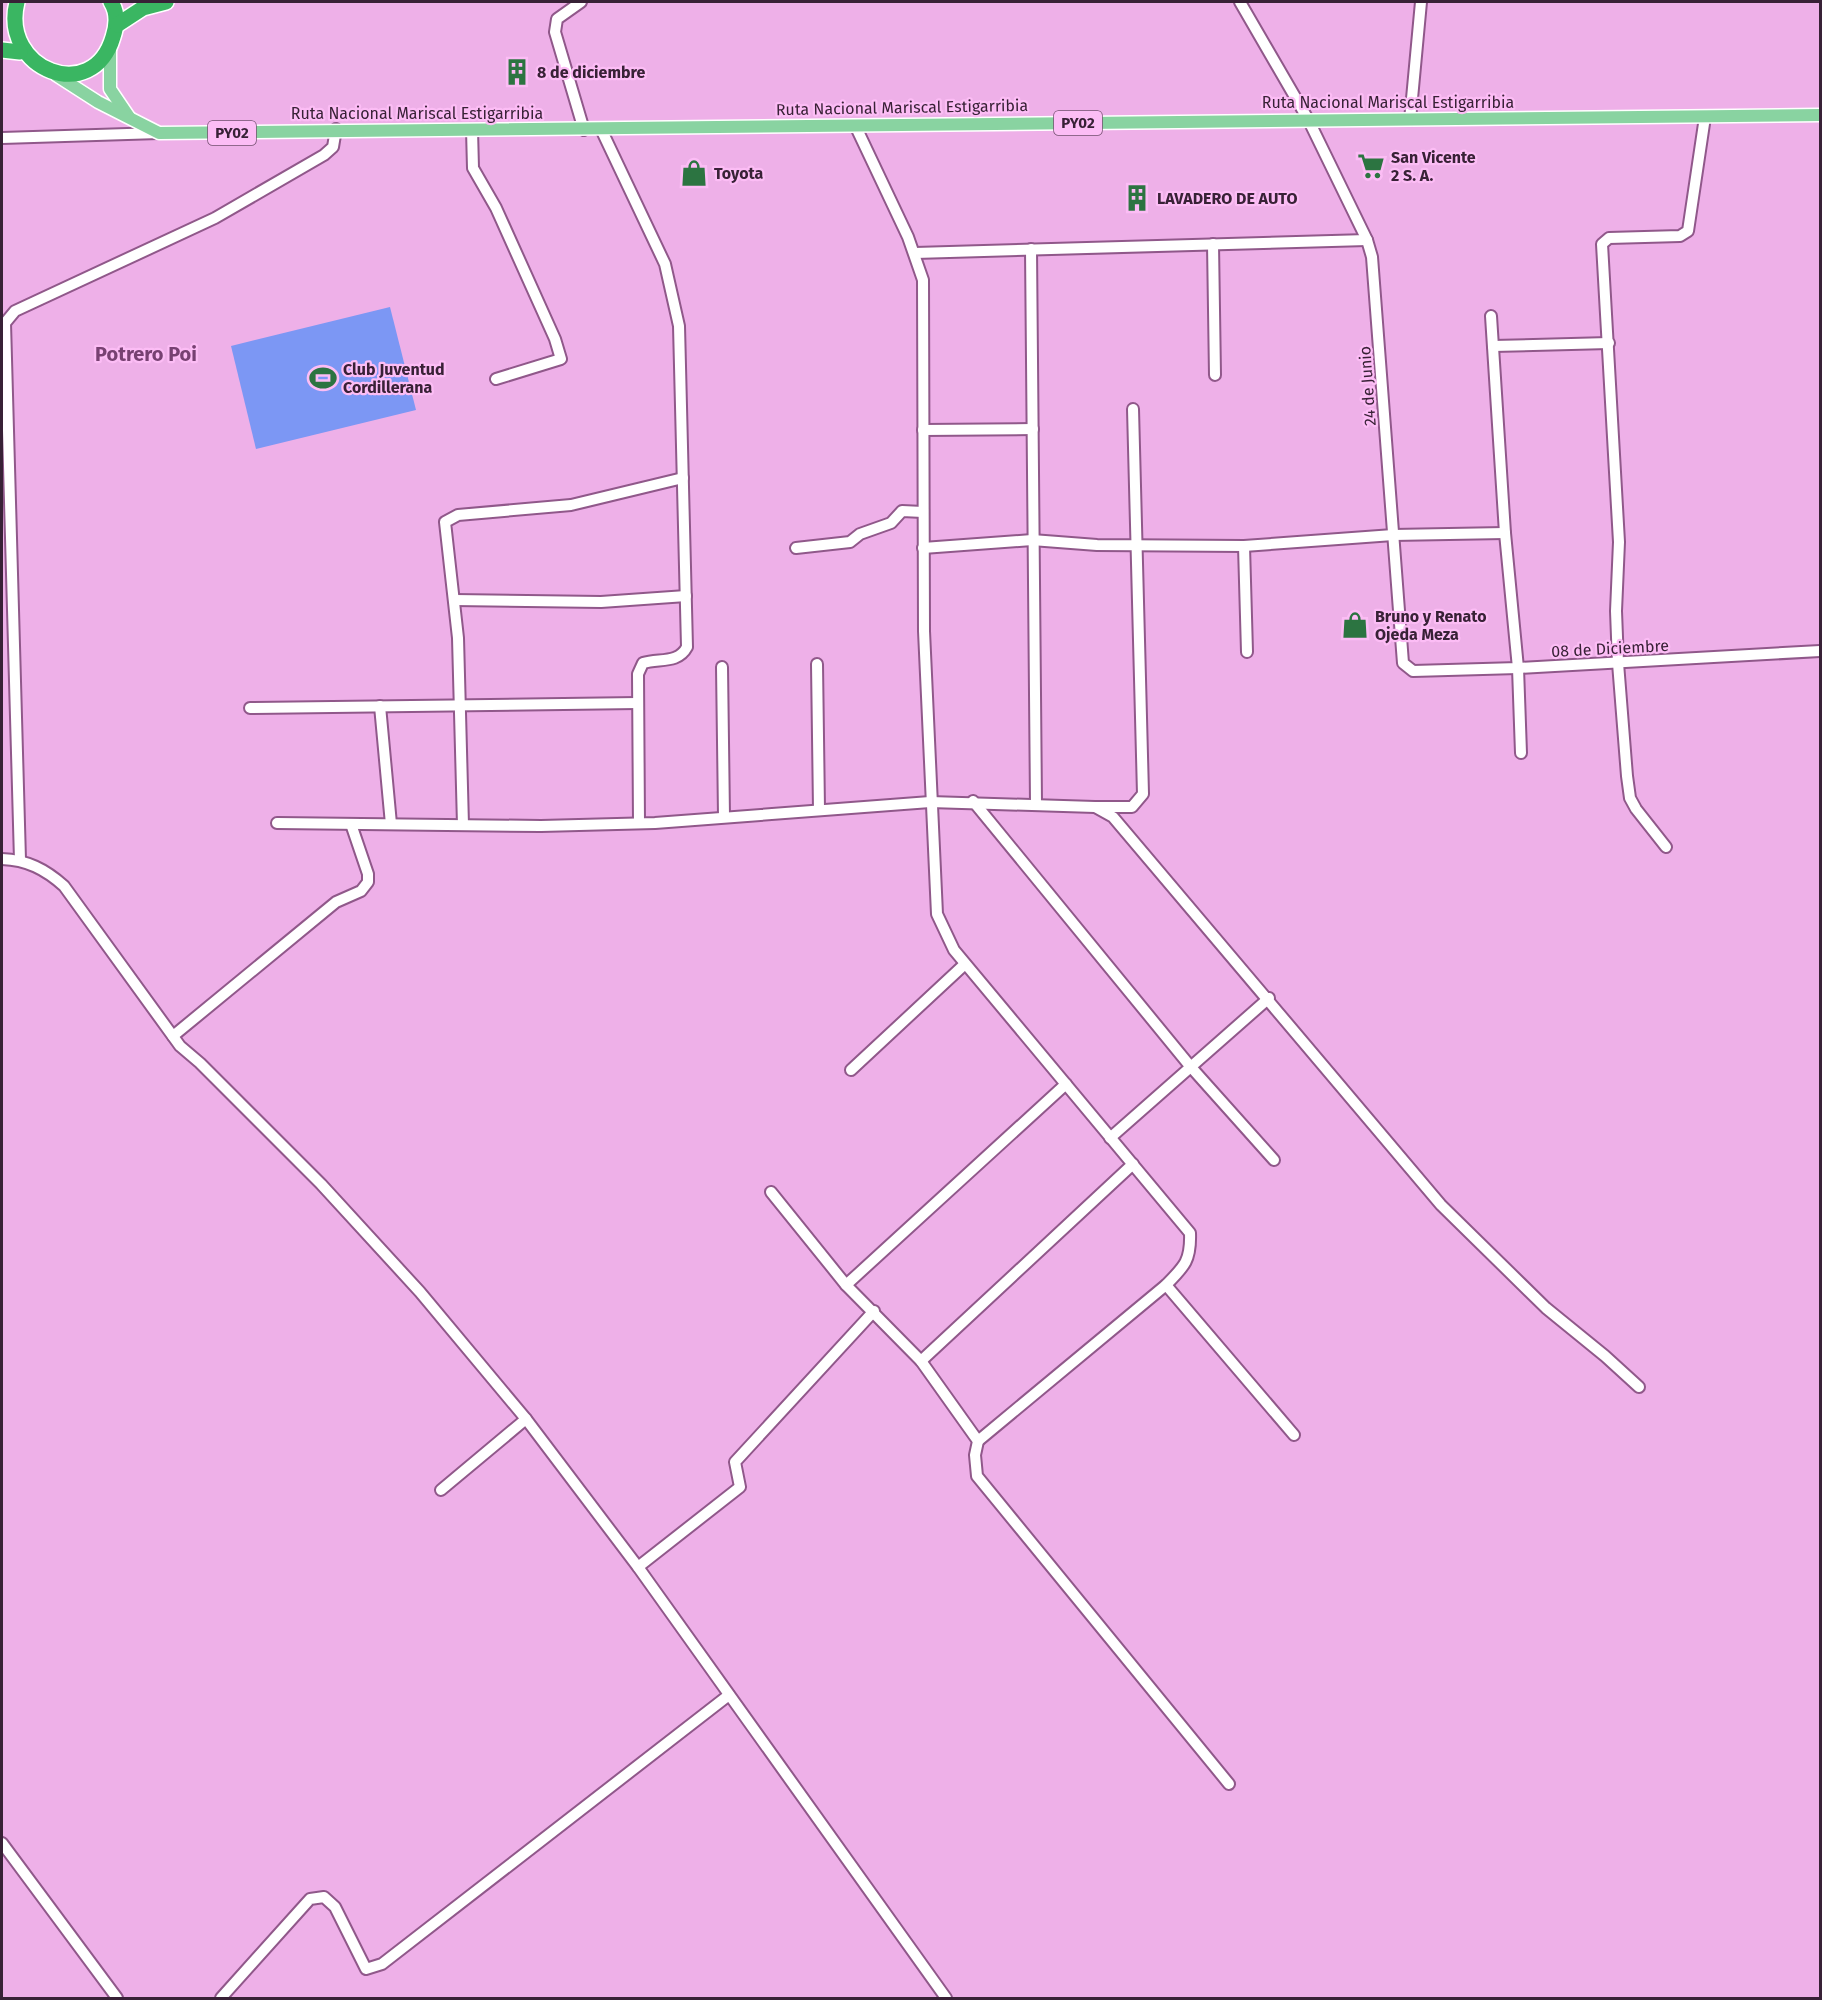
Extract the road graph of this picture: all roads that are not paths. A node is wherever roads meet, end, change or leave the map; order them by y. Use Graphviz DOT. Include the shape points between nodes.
graph roads {
  1 [pos="111,2"];
  2 [pos="166,2"];
  3 [pos="580,2"];
  4 [pos="1240,2"];
  5 [pos="1421,2"];
  6 [pos="15,6"];
  7 [pos="2,24"];
  8 [pos="117,25"];
  9 [pos="110,48"];
  10 [pos="2,50"];
  11 [pos="20,52"];
  12 [pos="56,75"];
  13 [pos="1821,115"];
  14 [pos="1705,117"];
  15 [pos="1410,120"];
  16 [pos="132,121"];
  17 [pos="1309,121"];
  18 [pos="855,126"];
  19 [pos="336,129"];
  20 [pos="602,129"];
  21 [pos="472,130"];
  22 [pos="584,130"];
  23 [pos="159,134"];
  24 [pos="2,138"];
  25 [pos="1367,240"];
  26 [pos="1214,244"];
  27 [pos="1031,249"];
  28 [pos="915,253"];
  29 [pos="1491,316"];
  30 [pos="1609,343"];
  31 [pos="1493,346"];
  32 [pos="1215,375"];
  33 [pos="496,379"];
  34 [pos="1133,409"];
  35 [pos="1033,429"];
  36 [pos="923,430"];
  37 [pos="683,478"];
  38 [pos="924,512"];
  39 [pos="1505,533"];
  40 [pos="1393,535"];
  41 [pos="1034,540"];
  42 [pos="1137,546"];
  43 [pos="1244,546"];
  44 [pos="796,548"];
  45 [pos="924,548"];
  46 [pos="686,597"];
  47 [pos="454,600"];
  48 [pos="1821,651"];
  49 [pos="1247,652"];
  50 [pos="1403,663"];
  51 [pos="1618,663"];
  52 [pos="817,664"];
  53 [pos="722,667"];
  54 [pos="1518,668"];
  55 [pos="638,703"];
  56 [pos="460,705"];
  57 [pos="380,706"];
  58 [pos="250,708"];
  59 [pos="1521,753"];
  60 [pos="973,801"];
  61 [pos="930,802"];
  62 [pos="1035,804"];
  63 [pos="1095,807"];
  64 [pos="819,809"];
  65 [pos="724,816"];
  66 [pos="277,823"];
  67 [pos="639,823"];
  68 [pos="351,824"];
  69 [pos="391,824"];
  70 [pos="463,825"];
  71 [pos="1666,847"];
  72 [pos="2,859"];
  73 [pos="20,860"];
  74 [pos="965,964"];
  75 [pos="1269,998"];
  76 [pos="173,1036"];
  77 [pos="1190,1066"];
  78 [pos="851,1070"];
  79 [pos="1066,1084"];
  80 [pos="1110,1138"];
  81 [pos="1274,1160"];
  82 [pos="1132,1164"];
  83 [pos="771,1192"];
  84 [pos="1166,1284"];
  85 [pos="846,1285"];
  86 [pos="874,1311"];
  87 [pos="921,1361"];
  88 [pos="1639,1387"];
  89 [pos="526,1419"];
  90 [pos="1294,1436"];
  91 [pos="978,1442"];
  92 [pos="441,1490"];
  93 [pos="638,1567"];
  94 [pos="729,1695"];
  95 [pos="1229,1784"];
  96 [pos="2,1844"];
  97 [pos="117,1998"];
  98 [pos="221,1998"];
  99 [pos="946,1998"];
  1 -- 8 [label="highway"];
  2 -- 8 [label="highway" via="143,8"];
  3 -- 22 [label="street" via="558,19 555,32"];
  4 -- 17 [label="street, 24 de Junio"];
  5 -- 15 [label="street"];
  6 -- 7 [label="highway"];
  6 -- 11 [label="highway" via="14,39"];
  8 -- 9 [label="highway"];
  9 -- 12 [label="highway" via="96,64 77,73"];
  9 -- 16 [label="main road" via="110,89"];
  10 -- 11 [label="highway"];
  11 -- 12 [label="highway" via="36,66"];
  12 -- 16 [label="main road, Ruta Nacional Mariscal Estigarribia"];
  13 -- 14 [label="main road, Ruta Nacional Mariscal Estigarribia / PY02"];
  14 -- 15 [label="main road, Ruta Nacional Mariscal Estigarribia / PY02"];
  14 -- 30 [label="street" via="1688,231 1680,236 1609,237 1603,243"];
  15 -- 17 [label="main road, Ruta Nacional Mariscal Estigarribia / PY02"];
  16 -- 23 [label="main road, Ruta Nacional Mariscal Estigarribia / PY02"];
  17 -- 18 [label="main road, Ruta Nacional Mariscal Estigarribia / PY02"];
  17 -- 25 [label="street, 24 de Junio"];
  18 -- 20 [label="main road, Ruta Nacional Mariscal Estigarribia / PY02"];
  18 -- 28 [label="street"];
  19 -- 21 [label="main road, Ruta Nacional Mariscal Estigarribia / PY02"];
  19 -- 23 [label="main road, Ruta Nacional Mariscal Estigarribia / PY02"];
  19 -- 73 [label="street" via="333,147 324,155 215,218 15,310 5,323"];
  20 -- 22 [label="main road, Ruta Nacional Mariscal Estigarribia / PY02"];
  20 -- 37 [label="street" via="665,264 680,326"];
  21 -- 22 [label="main road, Ruta Nacional Mariscal Estigarribia / PY02"];
  21 -- 33 [label="street" via="473,168 501,218 561,359"];
  23 -- 24 [label="street"];
  25 -- 26 [label="street"];
  25 -- 40 [label="street, 24 de Junio" via="1372,258"];
  26 -- 27 [label="street"];
  26 -- 32 [label="street"];
  27 -- 28 [label="street"];
  27 -- 35 [label="street"];
  28 -- 36 [label="street" via="923,280"];
  29 -- 31 [label="street"];
  30 -- 31 [label="street"];
  30 -- 51 [label="street" via="1619,542"];
  31 -- 39 [label="street"];
  34 -- 42 [label="street"];
  35 -- 36 [label="street"];
  35 -- 41 [label="street"];
  36 -- 38 [label="street"];
  37 -- 46 [label="street"];
  37 -- 47 [label="street" via="571,505 458,515 445,522"];
  38 -- 44 [label="street" via="902,512 891,523 860,534 850,542"];
  38 -- 45 [label="street"];
  39 -- 40 [label="street"];
  39 -- 54 [label="street"];
  40 -- 43 [label="street"];
  40 -- 50 [label="street, 24 de Junio"];
  41 -- 42 [label="street"];
  41 -- 45 [label="street"];
  41 -- 62 [label="street"];
  42 -- 43 [label="street"];
  42 -- 63 [label="street" via="1143,794 1132,807"];
  43 -- 49 [label="street"];
  45 -- 61 [label="street"];
  46 -- 47 [label="street" via="602,602"];
  46 -- 55 [label="street" via="687,647 672,660 643,663 638,674"];
  47 -- 56 [label="street"];
  48 -- 51 [label="street, 08 de Diciembre"];
  50 -- 54 [label="street, 08 de Diciembre" via="1413,671"];
  51 -- 54 [label="street, 08 de Diciembre"];
  51 -- 71 [label="street" via="1630,798"];
  52 -- 64 [label="street"];
  53 -- 65 [label="street"];
  54 -- 59 [label="street"];
  55 -- 56 [label="street"];
  55 -- 67 [label="street"];
  56 -- 57 [label="street"];
  56 -- 70 [label="street"];
  57 -- 58 [label="street"];
  57 -- 69 [label="street"];
  60 -- 61 [label="street"];
  60 -- 62 [label="street"];
  60 -- 77 [label="street"];
  61 -- 64 [label="street"];
  61 -- 74 [label="street" via="937,914"];
  62 -- 63 [label="street"];
  63 -- 75 [label="street" via="1113,817"];
  64 -- 65 [label="street"];
  65 -- 67 [label="street"];
  66 -- 68 [label="street"];
  67 -- 70 [label="street"];
  68 -- 69 [label="street"];
  68 -- 76 [label="street" via="368,874 368,882 361,891 336,902"];
  69 -- 70 [label="street"];
  72 -- 73 [label="street"];
  73 -- 76 [label="street" via="49,873 64,886"];
  74 -- 78 [label="street"];
  74 -- 79 [label="street"];
  75 -- 77 [label="street"];
  75 -- 88 [label="street" via="1441,1205 1479,1245"];
  76 -- 89 [label="street" via="321,1184 420,1292"];
  77 -- 80 [label="street"];
  77 -- 81 [label="street"];
  79 -- 80 [label="street"];
  79 -- 85 [label="street"];
  80 -- 82 [label="street"];
  82 -- 84 [label="street" via="1190,1233 1191,1252 1185,1265"];
  82 -- 87 [label="street"];
  83 -- 85 [label="street"];
  84 -- 90 [label="street"];
  84 -- 91 [label="street"];
  85 -- 86 [label="street"];
  86 -- 87 [label="street"];
  86 -- 93 [label="street" via="735,1462 740,1487"];
  87 -- 91 [label="street"];
  89 -- 92 [label="street"];
  89 -- 93 [label="street"];
  91 -- 95 [label="street" via="977,1476"];
  93 -- 94 [label="street"];
  94 -- 98 [label="street" via="382,1964 366,1969 334,1908 324,1897 310,1899"];
  94 -- 99 [label="street"];
  96 -- 97 [label="street"];
}
